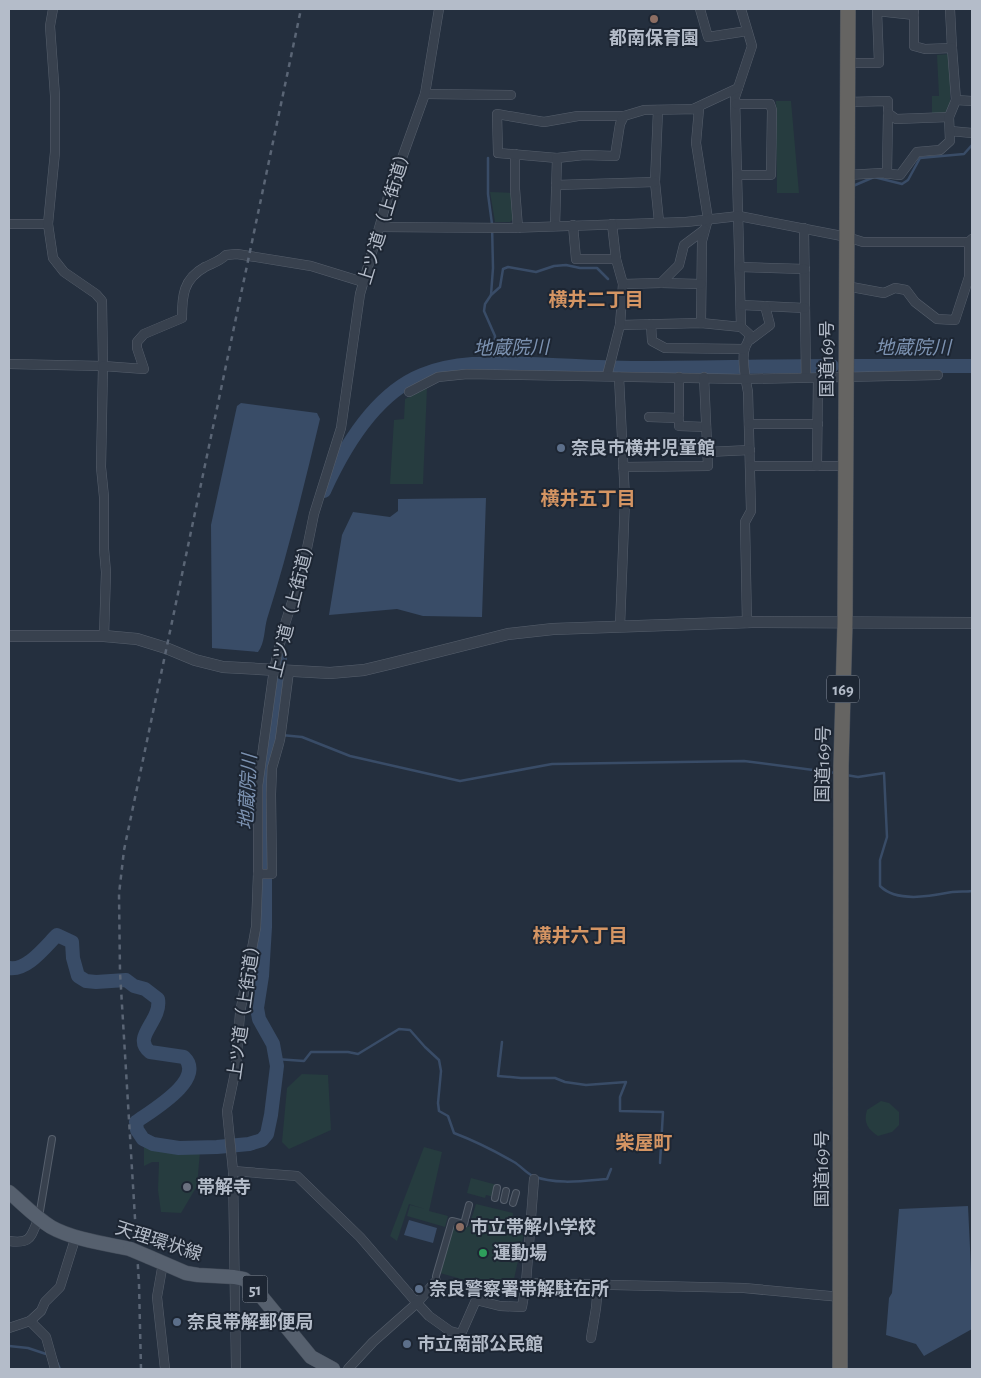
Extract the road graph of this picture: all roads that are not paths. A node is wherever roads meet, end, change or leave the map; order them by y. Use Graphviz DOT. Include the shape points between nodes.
graph roads {
  1 [pos="53,9"];
  2 [pos="439,9"];
  3 [pos="700,9"];
  4 [pos="741,9"];
  5 [pos="848,9"];
  6 [pos="950,9"];
  7 [pos="914,12"];
  8 [pos="747,31"];
  9 [pos="952,48"];
  10 [pos="848,63"];
  11 [pos="738,88"];
  12 [pos="425,94"];
  13 [pos="510,96"];
  14 [pos="956,100"];
  15 [pos="972,101"];
  16 [pos="847,102"];
  17 [pos="736,104"];
  18 [pos="693,109"];
  19 [pos="658,110"];
  20 [pos="888,113"];
  21 [pos="624,116"];
  22 [pos="949,117"];
  23 [pos="950,130"];
  24 [pos="972,133"];
  25 [pos="515,154"];
  26 [pos="557,158"];
  27 [pos="847,174"];
  28 [pos="887,174"];
  29 [pos="738,175"];
  30 [pos="655,182"];
  31 [pos="556,185"];
  32 [pos="739,216"];
  33 [pos="708,219"];
  34 [pos="659,222"];
  35 [pos="9,224"];
  36 [pos="48,224"];
  37 [pos="612,224"];
  38 [pos="573,225"];
  39 [pos="555,226"];
  40 [pos="380,227"];
  41 [pos="518,228"];
  42 [pos="804,228"];
  43 [pos="704,230"];
  44 [pos="846,237"];
  45 [pos="971,240"];
  46 [pos="616,259"];
  47 [pos="740,267"];
  48 [pos="805,269"];
  49 [pos="363,282"];
  50 [pos="661,283"];
  51 [pos="623,284"];
  52 [pos="702,284"];
  53 [pos="846,286"];
  54 [pos="741,304"];
  55 [pos="765,306"];
  56 [pos="805,308"];
  57 [pos="701,323"];
  58 [pos="651,324"];
  59 [pos="620,325"];
  60 [pos="741,327"];
  61 [pos="750,340"];
  62 [pos="744,349"];
  63 [pos="9,364"];
  64 [pos="103,366"];
  65 [pos="805,370"];
  66 [pos="745,371"];
  67 [pos="608,373"];
  68 [pos="938,375"];
  69 [pos="846,376"];
  70 [pos="619,377"];
  71 [pos="679,377"];
  72 [pos="704,377"];
  73 [pos="818,377"];
  74 [pos="409,392"];
  75 [pos="649,417"];
  76 [pos="679,418"];
  77 [pos="749,424"];
  78 [pos="818,424"];
  79 [pos="706,427"];
  80 [pos="622,446"];
  81 [pos="707,449"];
  82 [pos="750,450"];
  83 [pos="751,466"];
  84 [pos="817,466"];
  85 [pos="846,466"];
  86 [pos="623,468"];
  87 [pos="747,623"];
  88 [pos="845,623"];
  89 [pos="972,623"];
  90 [pos="620,626"];
  91 [pos="9,636"];
  92 [pos="104,636"];
  93 [pos="274,669"];
  94 [pos="289,671"];
  95 [pos="263,874"];
  96 [pos="52,1139"];
  97 [pos="233,1172"];
  98 [pos="534,1179"];
  99 [pos="497,1188"];
  100 [pos="506,1191"];
  101 [pos="9,1192"];
  102 [pos="516,1193"];
  103 [pos="494,1198"];
  104 [pos="504,1200"];
  105 [pos="513,1203"];
  106 [pos="469,1205"];
  107 [pos="39,1218"];
  108 [pos="76,1236"];
  109 [pos="9,1242"];
  110 [pos="163,1263"];
  111 [pos="234,1277"];
  112 [pos="436,1279"];
  113 [pos="526,1283"];
  114 [pos="598,1286"];
  115 [pos="841,1297"];
  116 [pos="417,1304"];
  117 [pos="30,1321"];
  118 [pos="9,1328"];
  119 [pos="590,1338"];
  120 [pos="55,1369"];
  121 [pos="165,1369"];
  122 [pos="236,1369"];
  123 [pos="333,1369"];
  124 [pos="348,1369"];
  125 [pos="840,1369"];
  1 -- 36 [label="street" via="50,26 54,152"];
  2 -- 12 [label="street, 上ツ道（上街道）"];
  3 -- 8 [label="street" via="708,37"];
  4 -- 8 [label="street"];
  5 -- 10 [label="highway, 国道169号 / 169"];
  6 -- 9 [label="street"];
  7 -- 9 [label="street" via="914,46"];
  7 -- 10 [label="street" via="877,11 879,64"];
  8 -- 11 [label="street" via="752,46"];
  9 -- 14 [label="street"];
  10 -- 16 [label="highway, 国道169号 / 169"];
  11 -- 17 [label="street"];
  11 -- 18 [label="street"];
  12 -- 13 [label="street"];
  12 -- 40 [label="street, 上ツ道（上街道）"];
  14 -- 15 [label="street"];
  14 -- 22 [label="street"];
  16 -- 20 [label="street" via="888,101"];
  16 -- 27 [label="highway, 国道169号 / 169"];
  17 -- 29 [label="street"];
  17 -- 29 [label="street" via="770,104 772,110 771,174"];
  18 -- 19 [label="street"];
  18 -- 33 [label="street" via="699,109 696,143"];
  19 -- 21 [label="street"];
  19 -- 30 [label="street"];
  20 -- 22 [label="street" via="896,119"];
  20 -- 28 [label="street"];
  21 -- 25 [label="street" via="578,116 544,122 497,114 498,153"];
  21 -- 26 [label="street" via="615,156"];
  22 -- 23 [label="street"];
  23 -- 24 [label="street"];
  23 -- 28 [label="street" via="950,141 940,150 917,152 900,176"];
  25 -- 26 [label="street"];
  25 -- 41 [label="street"];
  26 -- 31 [label="street"];
  27 -- 28 [label="street"];
  27 -- 44 [label="highway, 国道169号 / 169"];
  29 -- 32 [label="street"];
  30 -- 31 [label="street"];
  30 -- 34 [label="street"];
  31 -- 39 [label="street"];
  32 -- 33 [label="street"];
  32 -- 42 [label="street"];
  32 -- 47 [label="street"];
  33 -- 34 [label="street"];
  33 -- 43 [label="street"];
  34 -- 37 [label="street"];
  35 -- 36 [label="street"];
  36 -- 64 [label="street" via="53,258 64,272 102,301"];
  37 -- 38 [label="street"];
  37 -- 46 [label="street"];
  38 -- 39 [label="street"];
  38 -- 46 [label="street" via="576,259"];
  39 -- 41 [label="street"];
  40 -- 41 [label="street"];
  40 -- 49 [label="street, 上ツ道（上街道）"];
  42 -- 44 [label="street"];
  42 -- 48 [label="street"];
  43 -- 50 [label="street" via="684,245 679,265"];
  43 -- 52 [label="street"];
  44 -- 45 [label="street" via="863,242"];
  44 -- 53 [label="highway, 国道169号 / 169"];
  45 -- 53 [label="street" via="969,277 956,320 937,319 915,302 906,290 895,288 884,293"];
  46 -- 51 [label="street"];
  47 -- 48 [label="street"];
  47 -- 54 [label="street"];
  48 -- 56 [label="street"];
  49 -- 64 [label="street" via="311,266 226,255 195,274 186,286 182,296 182,318 144,334 137,342 144,369"];
  49 -- 93 [label="street, 上ツ道（上街道）" via="341,428 318,501"];
  50 -- 51 [label="street"];
  50 -- 52 [label="street"];
  51 -- 59 [label="street"];
  52 -- 57 [label="street"];
  53 -- 69 [label="highway, 国道169号 / 169"];
  54 -- 55 [label="street"];
  54 -- 60 [label="street"];
  55 -- 56 [label="street"];
  55 -- 61 [label="street" via="770,325"];
  56 -- 65 [label="street"];
  57 -- 58 [label="street"];
  57 -- 60 [label="street"];
  58 -- 59 [label="street"];
  58 -- 62 [label="street" via="652,341 665,348"];
  59 -- 67 [label="street"];
  60 -- 61 [label="street" via="749,334"];
  61 -- 62 [label="street"];
  62 -- 66 [label="street"];
  63 -- 64 [label="street"];
  64 -- 92 [label="street"];
  65 -- 66 [label="street"];
  65 -- 73 [label="street"];
  66 -- 72 [label="street"];
  66 -- 77 [label="street"];
  67 -- 70 [label="street"];
  67 -- 74 [label="street" via="467,374 438,377"];
  68 -- 69 [label="street"];
  69 -- 73 [label="street"];
  69 -- 85 [label="highway, 国道169号 / 169"];
  70 -- 71 [label="street"];
  70 -- 80 [label="street"];
  71 -- 72 [label="street"];
  71 -- 76 [label="street"];
  72 -- 79 [label="street"];
  73 -- 78 [label="street"];
  75 -- 76 [label="street"];
  76 -- 79 [label="street" via="679,426"];
  77 -- 78 [label="street"];
  77 -- 82 [label="street"];
  78 -- 84 [label="street"];
  79 -- 81 [label="street"];
  80 -- 81 [label="street"];
  80 -- 86 [label="street"];
  81 -- 82 [label="street"];
  81 -- 86 [label="street" via="708,466"];
  82 -- 83 [label="street"];
  83 -- 84 [label="street"];
  83 -- 87 [label="street" via="751,511 745,522"];
  84 -- 85 [label="street"];
  85 -- 88 [label="highway, 国道169号 / 169"];
  86 -- 90 [label="street" via="625,499"];
  87 -- 88 [label="street"];
  87 -- 90 [label="street"];
  88 -- 89 [label="street"];
  88 -- 115 [label="highway, 国道169号 / 169" via="841,759"];
  90 -- 94 [label="street" via="508,634 364,670 330,673"];
  91 -- 92 [label="street"];
  92 -- 93 [label="street" via="137,639 223,667"];
  93 -- 94 [label="street"];
  93 -- 95 [label="street, 上ツ道（上街道）" via="258,785"];
  94 -- 95 [label="street" via="281,735 272,768 272,874"];
  95 -- 97 [label="street, 上ツ道（上街道）" via="227,1111"];
  96 -- 107 [label="street"];
  97 -- 111 [label="street, 上ツ道（上街道）"];
  97 -- 116 [label="street" via="297,1176 360,1237"];
  98 -- 113 [label="street"];
  99 -- 103 [label="street"];
  100 -- 104 [label="street"];
  101 -- 107 [label="main road, 天理環状線 / 51"];
  102 -- 105 [label="street"];
  106 -- 112 [label="street" via="464,1224 452,1221"];
  107 -- 108 [label="main road, 天理環状線 / 51" via="53,1228"];
  107 -- 109 [label="street" via="23,1243"];
  108 -- 110 [label="main road, 天理環状線 / 51, bridge" via="130,1249"];
  108 -- 117 [label="street" via="60,1287"];
  110 -- 111 [label="main road, 天理環状線 / 51" via="186,1273"];
  110 -- 121 [label="street" via="157,1297"];
  111 -- 122 [label="street, 上ツ道（上街道）"];
  111 -- 123 [label="main road, 天理環状線 / 51" via="252,1285 311,1357"];
  112 -- 116 [label="street"];
  113 -- 114 [label="street"];
  113 -- 116 [label="street" via="522,1307 476,1300 461,1334 442,1326"];
  114 -- 115 [label="street" via="744,1288"];
  114 -- 119 [label="street"];
  115 -- 125 [label="highway, 国道169号 / 169"];
  116 -- 124 [label="street" via="373,1342"];
  117 -- 118 [label="street"];
  117 -- 120 [label="street" via="46,1337"];
}
